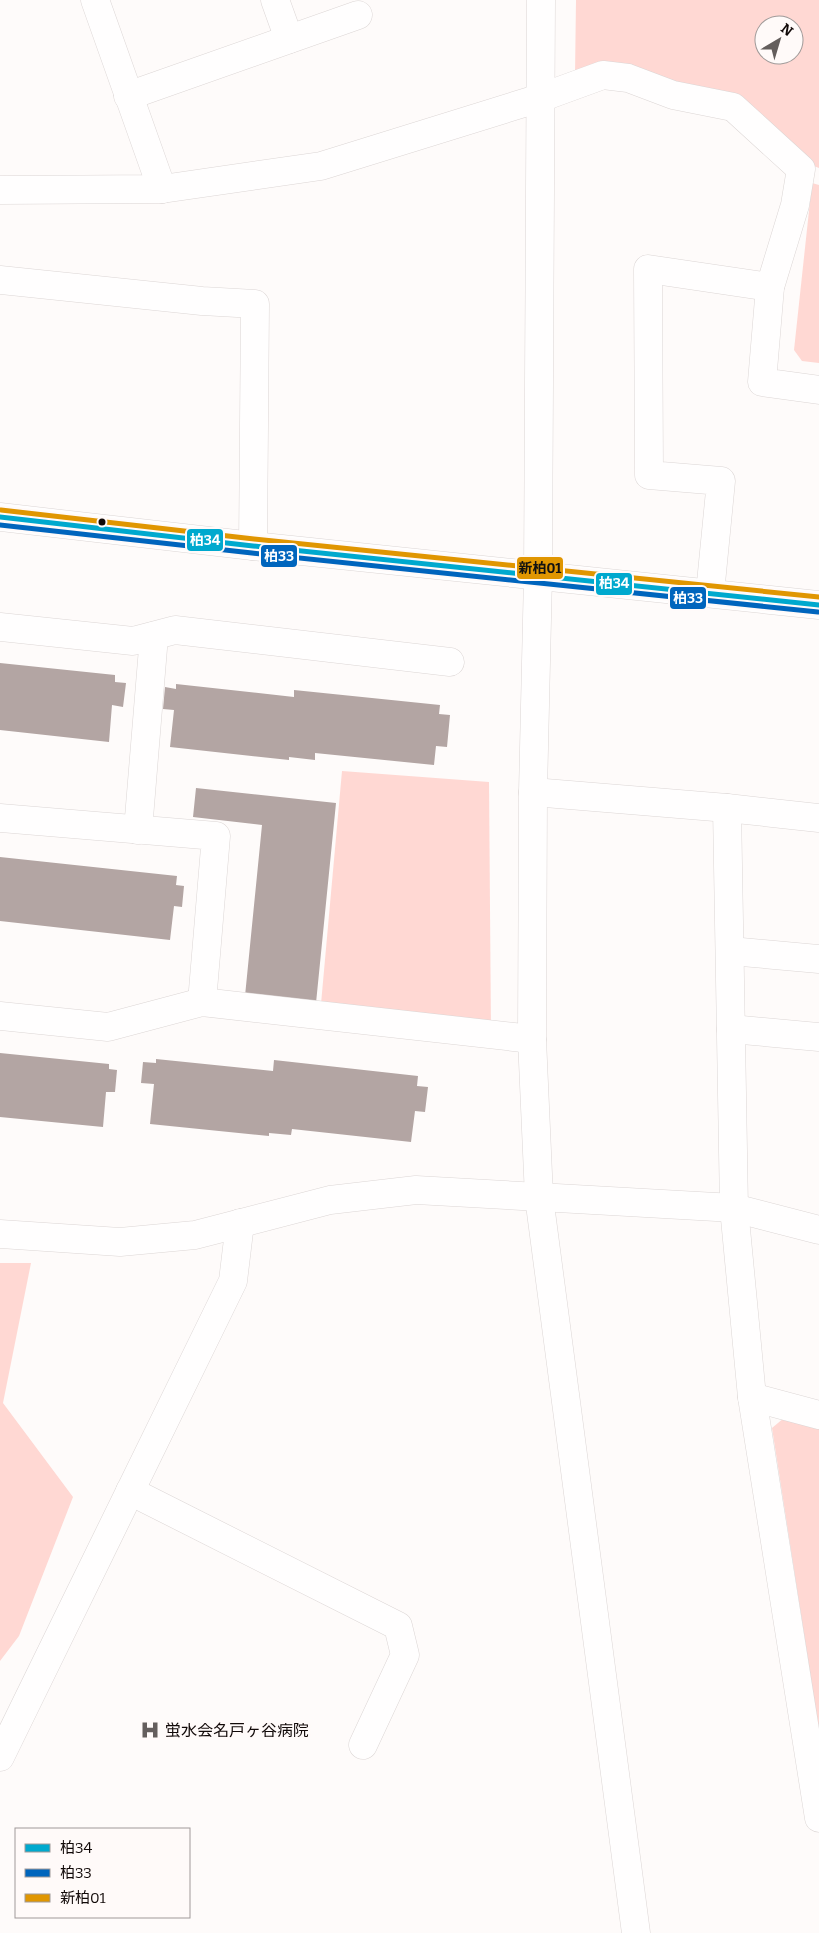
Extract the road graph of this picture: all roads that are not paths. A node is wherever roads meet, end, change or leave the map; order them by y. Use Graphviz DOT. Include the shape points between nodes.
graph roads {
  1 [pos="96,0"];
  2 [pos="275,0"];
  3 [pos="541,0"];
  4 [pos="358,15"];
  5 [pos="288,40"];
  6 [pos="128,96"];
  7 [pos="540,98"];
  8 [pos="162,189"];
  9 [pos="0,190"];
  10 [pos="0,280"];
  11 [pos="770,288"];
  12 [pos="819,390"];
  13 [pos="0,517"];
  14 [pos="253,546"];
  15 [pos="538,576"];
  16 [pos="710,593"];
  17 [pos="819,605"];
  18 [pos="0,626"];
  19 [pos="154,636"];
  20 [pos="450,662"];
  21 [pos="532,792"];
  22 [pos="727,808"];
  23 [pos="0,818"];
  24 [pos="819,818"];
  25 [pos="138,830"];
  26 [pos="730,951"];
  27 [pos="819,959"];
  28 [pos="202,1002"];
  29 [pos="0,1016"];
  30 [pos="731,1029"];
  31 [pos="819,1037"];
  32 [pos="532,1039"];
  33 [pos="539,1197"];
  34 [pos="734,1208"];
  35 [pos="240,1224"];
  36 [pos="819,1230"];
  37 [pos="0,1234"];
  38 [pos="752,1397"];
  39 [pos="819,1415"];
  40 [pos="130,1491"];
  41 [pos="362,1745"];
  42 [pos="0,1757"];
  43 [pos="814,1766"];
  44 [pos="819,1818"];
  45 [pos="636,1933"];
  1 -- 6 [label="street"];
  2 -- 5 [label="street"];
  3 -- 7 [label="street"];
  4 -- 5 [label="street"];
  5 -- 6 [label="street"];
  6 -- 8 [label="street"];
  7 -- 8 [label="street" via="321,166"];
  7 -- 11 [label="street" via="603,75 628,78 672,95 733,107 801,169 795,205"];
  7 -- 15 [label="street"];
  8 -- 9 [label="street"];
  10 -- 14 [label="street" via="255,304"];
  11 -- 12 [label="street" via="762,382"];
  11 -- 16 [label="street" via="648,269 648,475 721,481"];
  13 -- 14 [label="street"];
  14 -- 15 [label="street"];
  15 -- 16 [label="street"];
  15 -- 21 [label="street"];
  16 -- 17 [label="street"];
  18 -- 19 [label="street" via="132,641"];
  19 -- 20 [label="street" via="176,630"];
  19 -- 25 [label="street"];
  21 -- 22 [label="street"];
  21 -- 32 [label="street"];
  22 -- 24 [label="street"];
  22 -- 26 [label="street"];
  23 -- 25 [label="street"];
  25 -- 28 [label="street" via="216,836"];
  26 -- 27 [label="street"];
  26 -- 30 [label="street"];
  28 -- 29 [label="street" via="108,1027"];
  28 -- 32 [label="street"];
  30 -- 31 [label="street"];
  30 -- 34 [label="street"];
  32 -- 33 [label="street"];
  33 -- 34 [label="street"];
  33 -- 35 [label="street" via="416,1190 330,1200"];
  33 -- 45 [label="street"];
  34 -- 36 [label="street"];
  34 -- 38 [label="street"];
  35 -- 37 [label="street" via="195,1235 120,1242"];
  35 -- 40 [label="street" via="233,1281"];
  38 -- 39 [label="street"];
  38 -- 43 [label="street"];
  40 -- 41 [label="street" via="398,1626 405,1655"];
  40 -- 42 [label="street"];
  43 -- 44 [label="street"];
}
